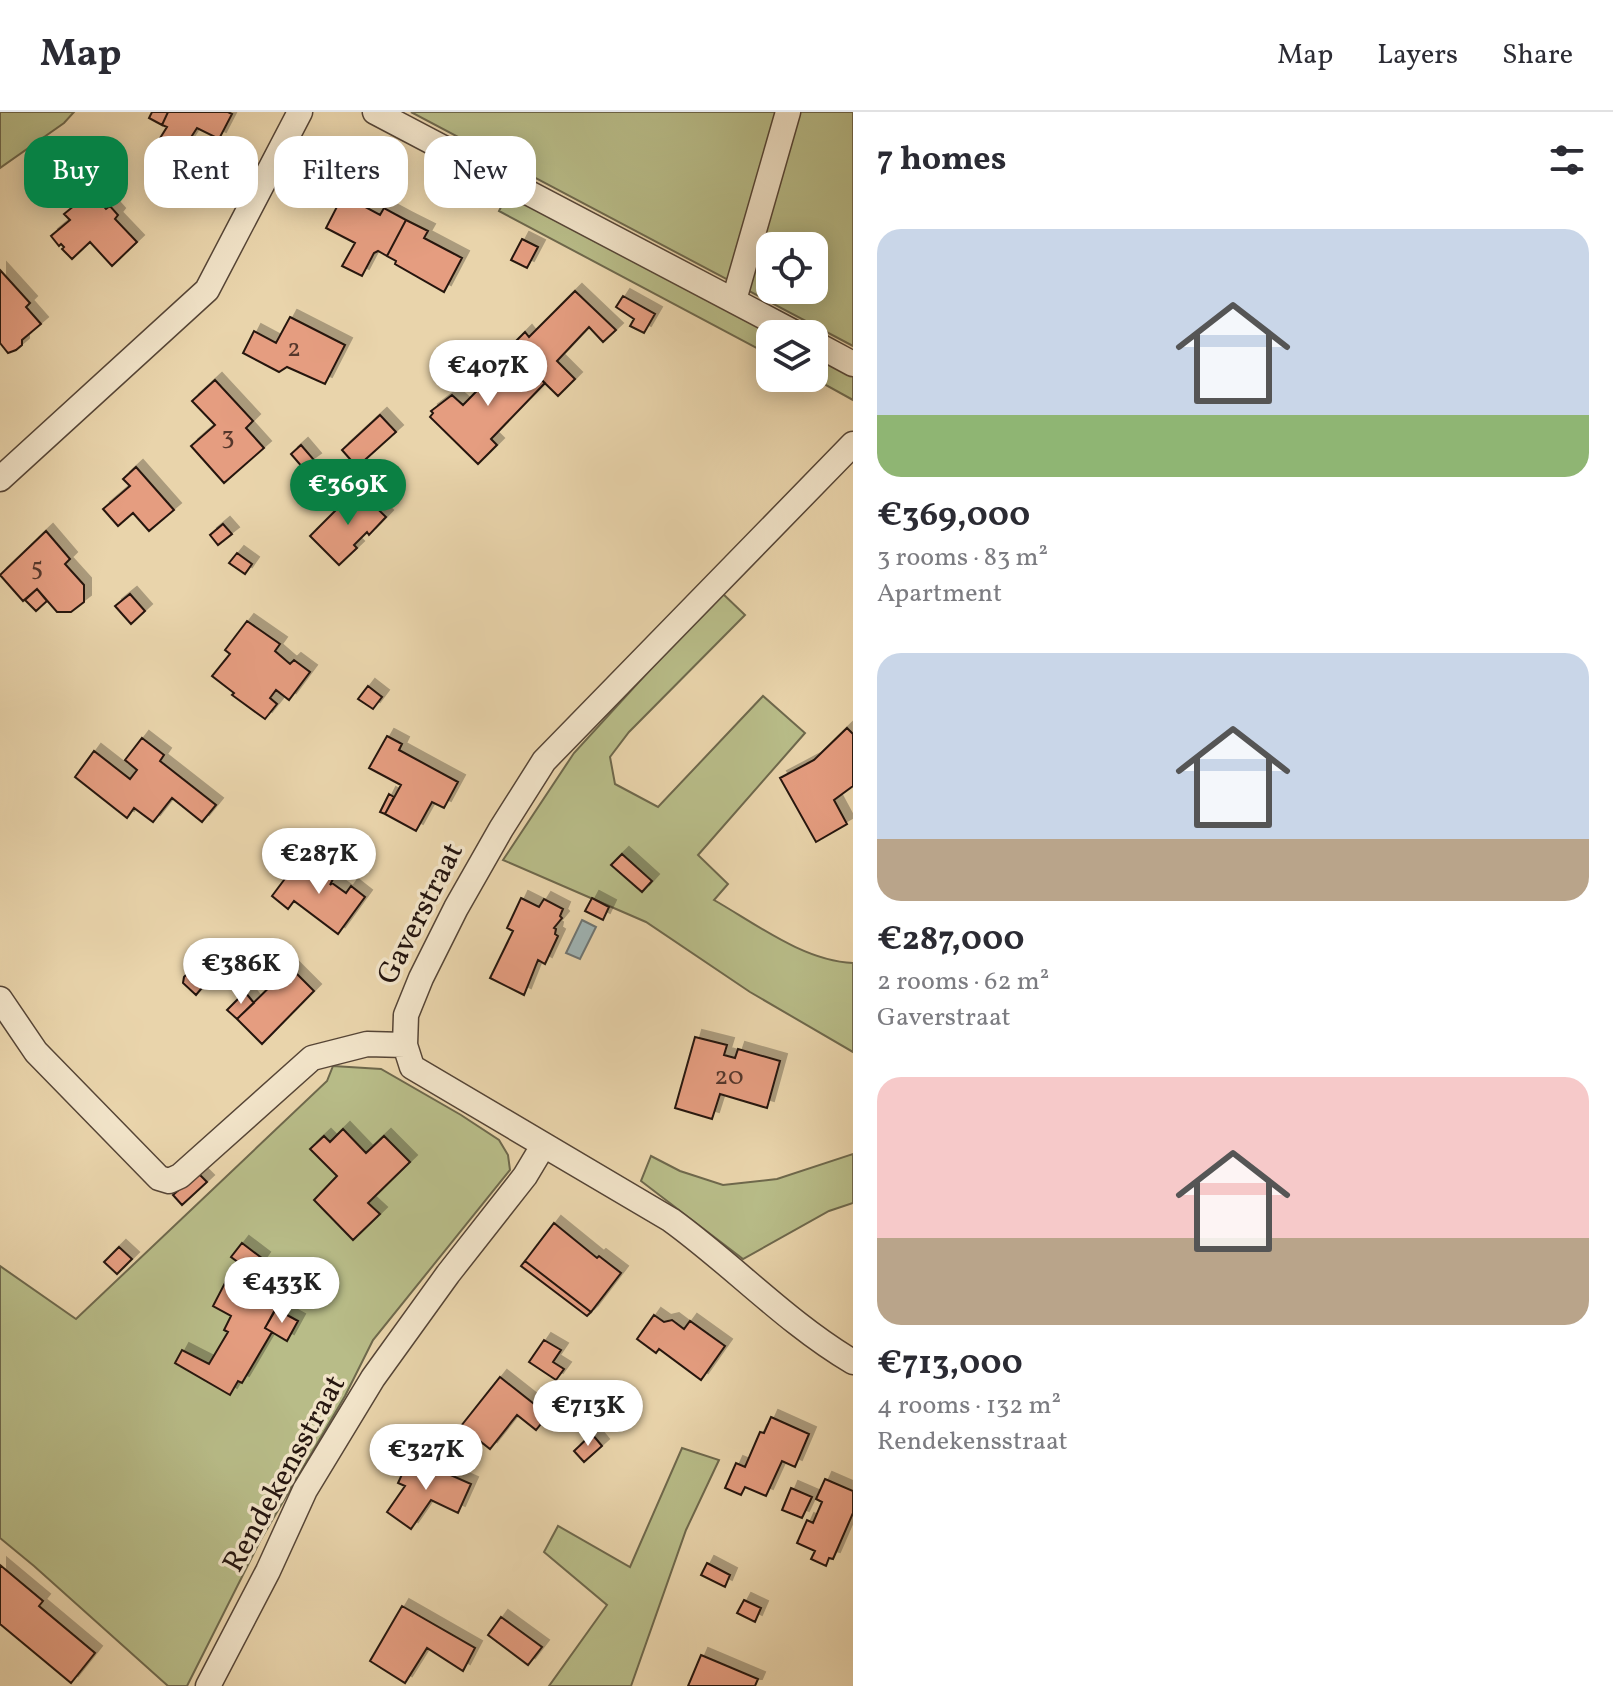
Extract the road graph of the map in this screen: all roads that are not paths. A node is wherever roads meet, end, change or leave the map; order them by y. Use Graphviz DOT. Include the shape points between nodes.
graph roads {
  1 [pos="300,112"];
  2 [pos="375,112"];
  3 [pos="788,112"];
  4 [pos="734,300"];
  5 [pos="771,320"];
  6 [pos="828,351"];
  7 [pos="853,364"];
  8 [pos="853,444"];
  9 [pos="0,479"];
  10 [pos="0,999"];
  11 [pos="405,1045"];
  12 [pos="543,1146"];
  13 [pos="853,1362"];
  14 [pos="208,1686"];
  1 -- 9 [label="street" via="207,290"];
  2 -- 4 [label="street"];
  3 -- 4 [label="street"];
  4 -- 5 [label="street"];
  6 -- 7 [label="street"];
  8 -- 11 [label="street, Gaverstraat" via="544,761 486,855 421,978 406,1015"];
  10 -- 11 [label="street" via="36,1052 159,1178 169,1181 312,1058 367,1044"];
  11 -- 12 [label="street" via="412,1067"];
  12 -- 13 [label="street" via="671,1220 822,1344"];
  12 -- 14 [label="street, Rendekensstraat" via="373,1378 305,1490"];
}
